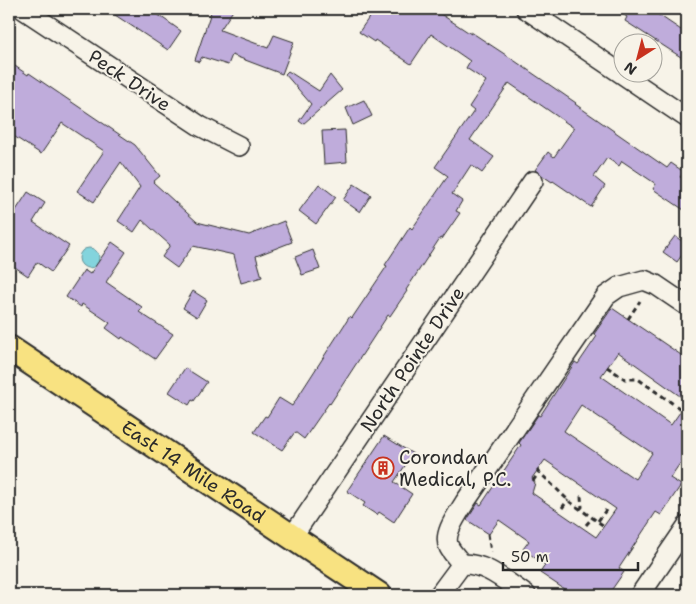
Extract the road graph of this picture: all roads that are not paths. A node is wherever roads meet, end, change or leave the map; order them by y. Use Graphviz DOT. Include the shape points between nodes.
graph roads {
  1 [pos="22,9"];
  2 [pos="526,9"];
  3 [pos="687,118"];
  4 [pos="239,146"];
  5 [pos="533,181"];
  6 [pos="687,306"];
  7 [pos="9,348"];
  8 [pos="687,526"];
  9 [pos="292,538"];
  10 [pos="462,564"];
  11 [pos="379,595"];
  12 [pos="439,595"];
  13 [pos="526,595"];
  14 [pos="640,595"];
  1 -- 4 [label="street, Peck Drive" via="200,126"];
  2 -- 3 [label="street"];
  5 -- 9 [label="street, North Pointe Drive"];
  6 -- 10 [label="street" via="644,280 619,286 606,296 465,502 447,540"];
  7 -- 9 [label="main road, East 14 Mile Road"];
  8 -- 14 [label="street"];
  9 -- 11 [label="main road, East 14 Mile Road"];
  10 -- 12 [label="street"];
  10 -- 13 [label="street" via="484,567"];
}
